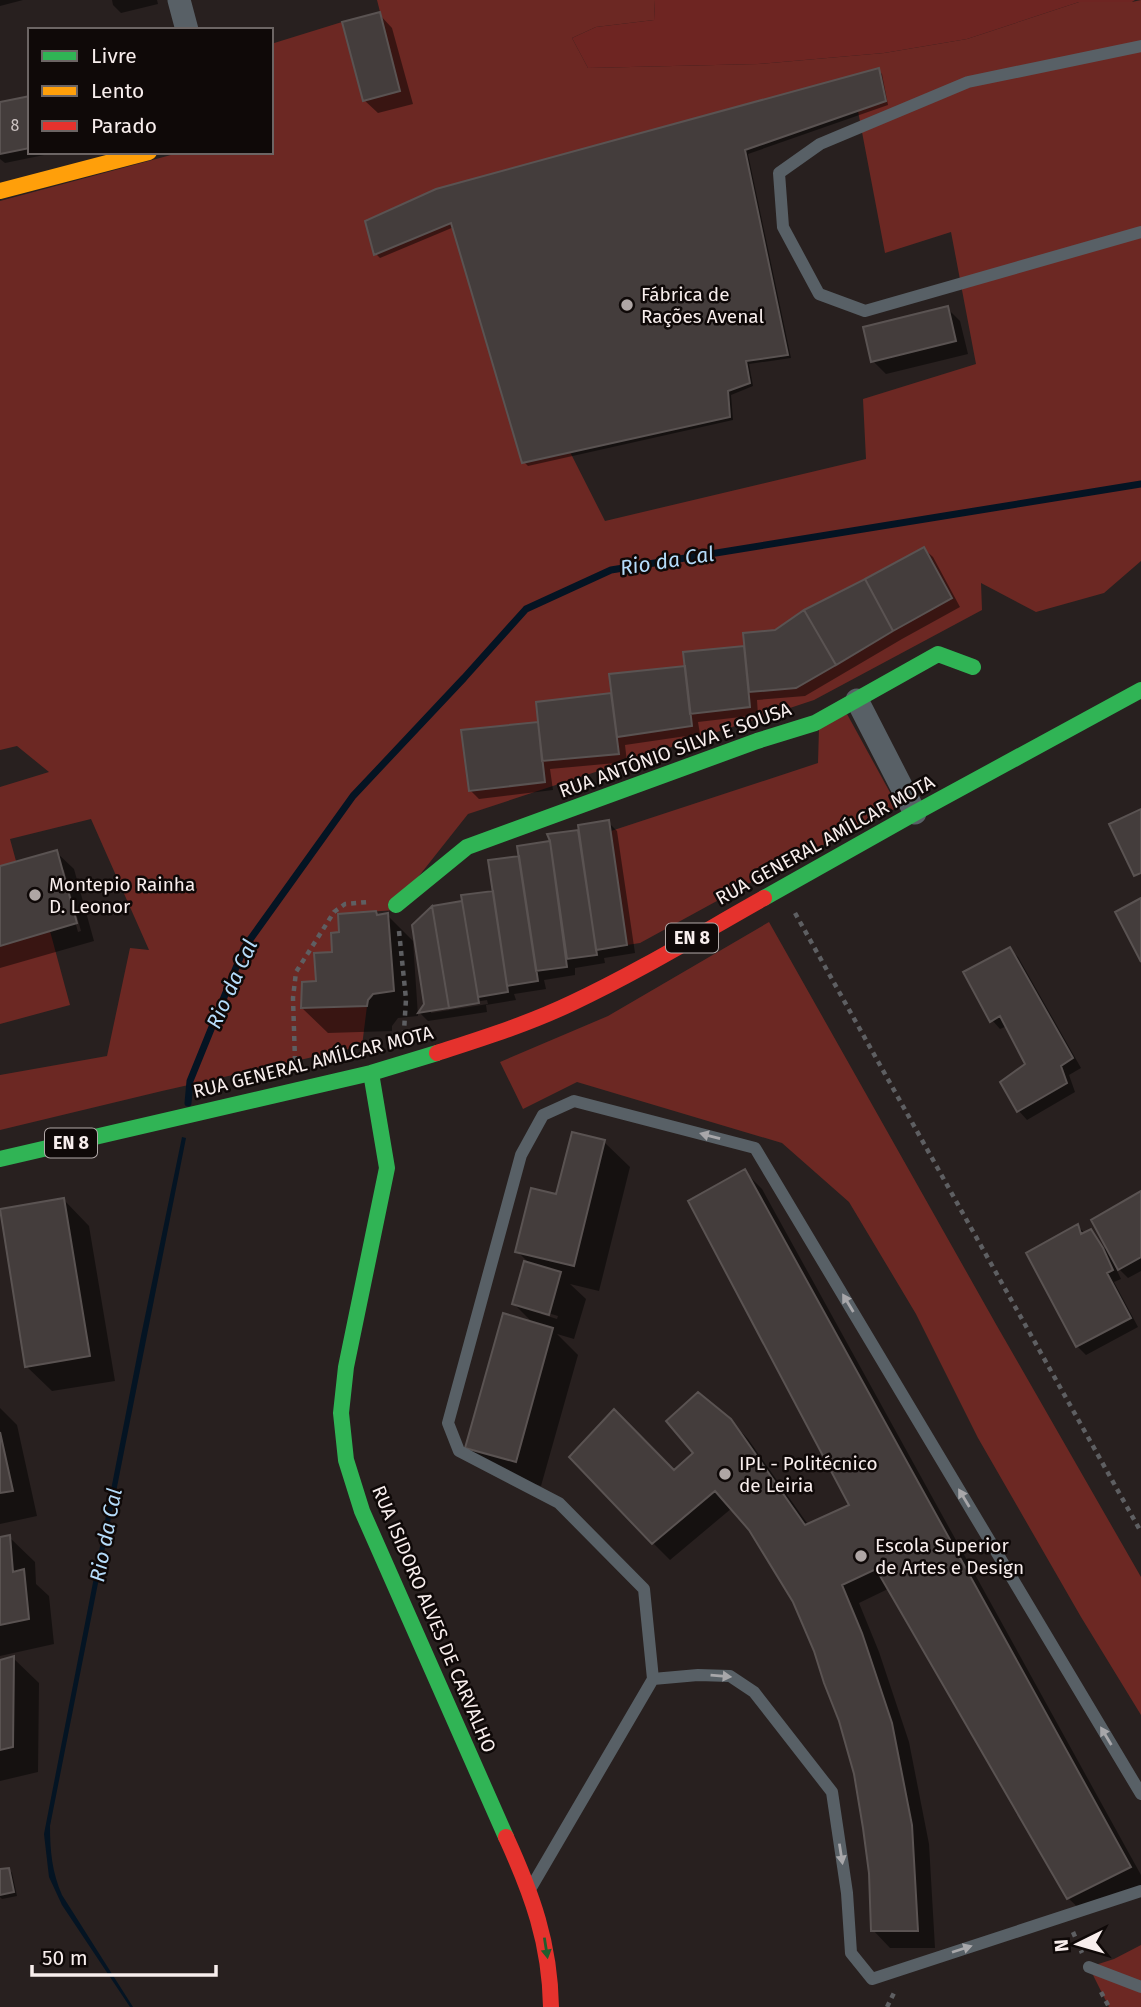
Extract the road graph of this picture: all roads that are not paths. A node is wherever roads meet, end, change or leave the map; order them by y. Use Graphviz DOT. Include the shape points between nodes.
graph roads {
  1 [pos="179,0"];
  2 [pos="186,28"];
  3 [pos="1141,46"];
  4 [pos="141,154"];
  5 [pos="0,191"];
  6 [pos="1141,232"];
  7 [pos="973,667"];
  8 [pos="1141,690"];
  9 [pos="857,700"];
  10 [pos="915,813"];
  11 [pos="396,905"];
  12 [pos="371,1073"];
  13 [pos="0,1159"];
  14 [pos="653,1679"];
  15 [pos="1141,1794"];
  16 [pos="530,1890"];
  17 [pos="1141,1891"];
  18 [pos="1089,1967"];
  19 [pos="1141,1987"];
  20 [pos="551,2007"];
  1 -- 2 [label="street"];
  3 -- 6 [label="lane" via="968,82 820,144 779,173 783,227 819,293 864,311"];
  4 -- 5 [label="street"];
  7 -- 9 [label="street, RUA ANTÓNIO SILVA E SOUSA" via="938,654"];
  8 -- 10 [label="street, RUA GENERAL AMÍLCAR MOTA / EN 8"];
  9 -- 10 [label="street"];
  9 -- 11 [label="street, RUA ANTÓNIO SILVA E SOUSA" via="815,723 467,847"];
  10 -- 12 [label="street, RUA GENERAL AMÍLCAR MOTA / EN 8" via="570,1004 497,1034"];
  12 -- 13 [label="street, RUA GENERAL AMÍLCAR MOTA / EN 8"];
  12 -- 16 [label="street, RUA ISIDORO ALVES DE CARVALHO" via="387,1168 346,1367 341,1413 345,1460 362,1511"];
  15 -- 14 [label="lane, one-way" via="755,1147 574,1101 543,1115 521,1155 449,1423 459,1451 559,1503 644,1589"];
  14 -- 16 [label="lane"];
  14 -- 17 [label="lane, one-way" via="730,1676 754,1692 832,1792 851,1953 872,1979"];
  16 -- 20 [label="street, RUA ISIDORO ALVES DE CARVALHO, one-way" via="543,1932"];
  18 -- 19 [label="lane"];
}
